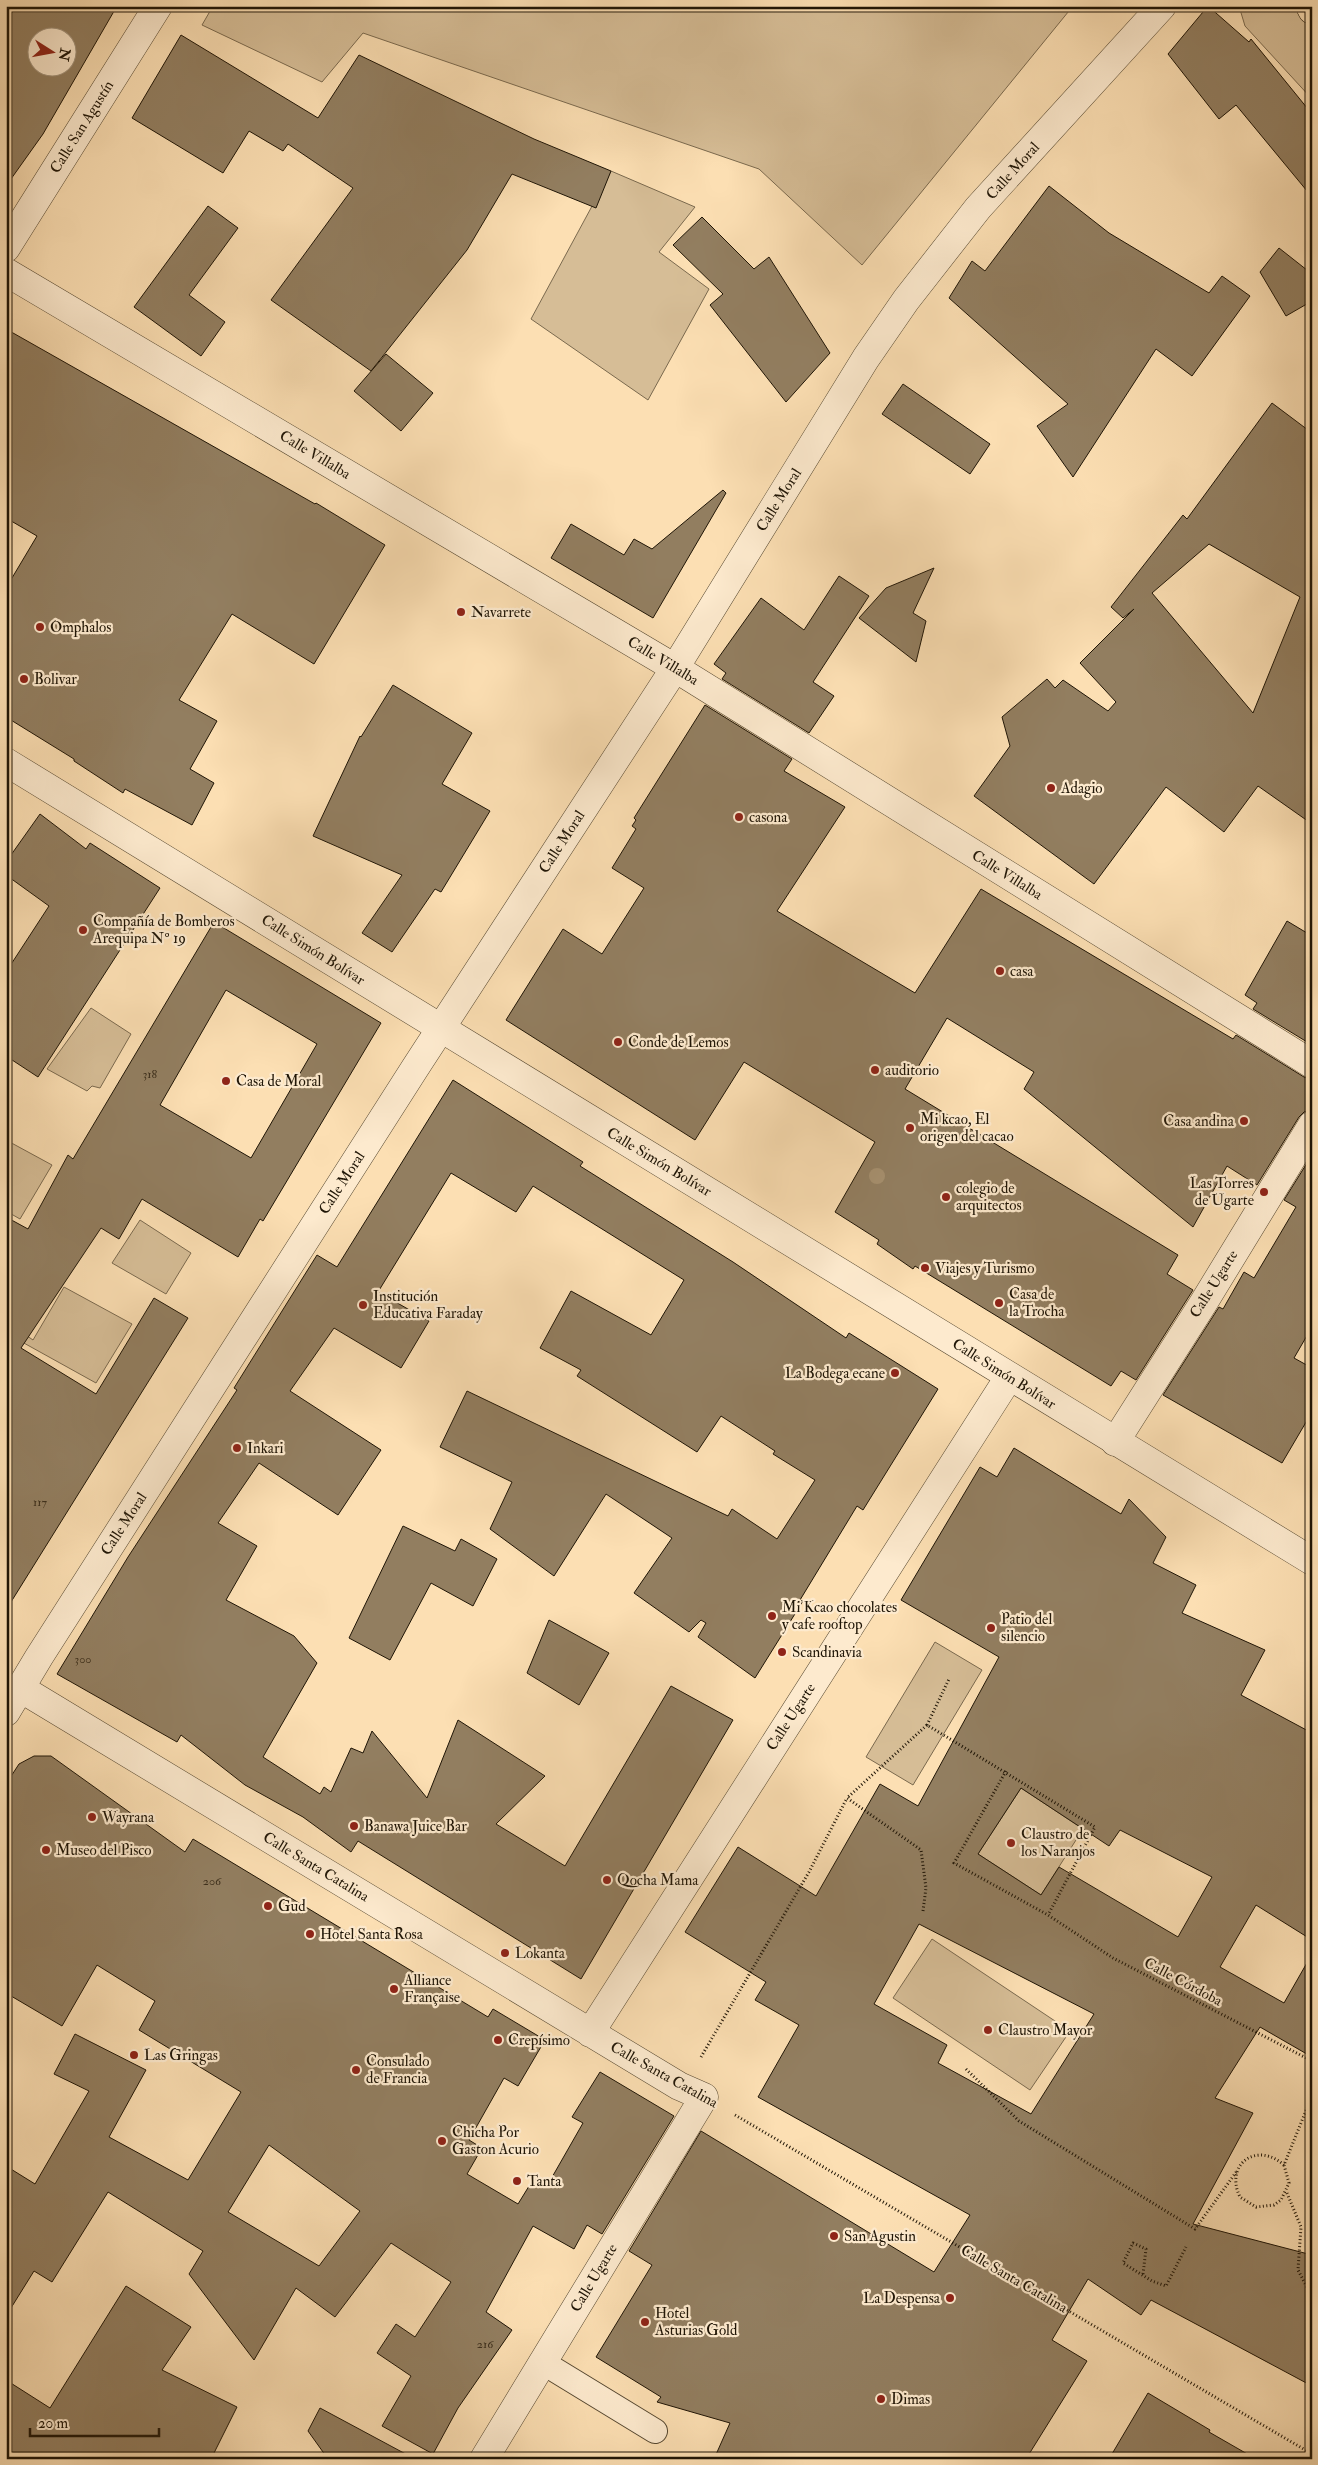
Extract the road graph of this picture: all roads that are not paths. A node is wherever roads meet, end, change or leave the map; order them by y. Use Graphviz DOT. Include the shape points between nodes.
graph roads {
  1 [pos="158,6"];
  2 [pos="1162,6"];
  3 [pos="1310,6"];
  4 [pos="1312,10"];
  5 [pos="6,248"];
  6 [pos="6,272"];
  7 [pos="675,668"];
  8 [pos="6,762"];
  9 [pos="441,1029"];
  10 [pos="1312,1064"];
  11 [pos="1312,1125"];
  12 [pos="1009,1377"];
  13 [pos="1115,1442"];
  14 [pos="1312,1561"];
  15 [pos="20,1688"];
  16 [pos="6,1712"];
  17 [pos="590,2033"];
  18 [pos="704,2097"];
  19 [pos="542,2362"];
  20 [pos="655,2431"];
  21 [pos="484,2459"];
  1 -- 5 [label="street, Calle San Agustín"];
  2 -- 7 [label="street, Calle Moral" via="978,208 906,300 866,358"];
  3 -- 4 [label="main road"];
  6 -- 7 [label="street, Calle Villalba"];
  7 -- 9 [label="street, Calle Moral"];
  7 -- 10 [label="street, Calle Villalba"];
  8 -- 9 [label="street, Calle Simón Bolívar"];
  9 -- 12 [label="street, Calle Simón Bolívar"];
  9 -- 15 [label="street, Calle Moral"];
  11 -- 13 [label="street, Calle Ugarte"];
  12 -- 13 [label="street, Calle Simón Bolívar"];
  12 -- 17 [label="street, Calle Ugarte"];
  13 -- 14 [label="street, Calle Simón Bolívar"];
  15 -- 16 [label="street, Calle Moral"];
  15 -- 17 [label="street, Calle Santa Catalina"];
  17 -- 18 [label="street, Calle Santa Catalina" via="679,2086"];
  18 -- 19 [label="street, Calle Ugarte"];
  19 -- 20 [label="lane"];
  19 -- 21 [label="street, Calle Ugarte"];
}
